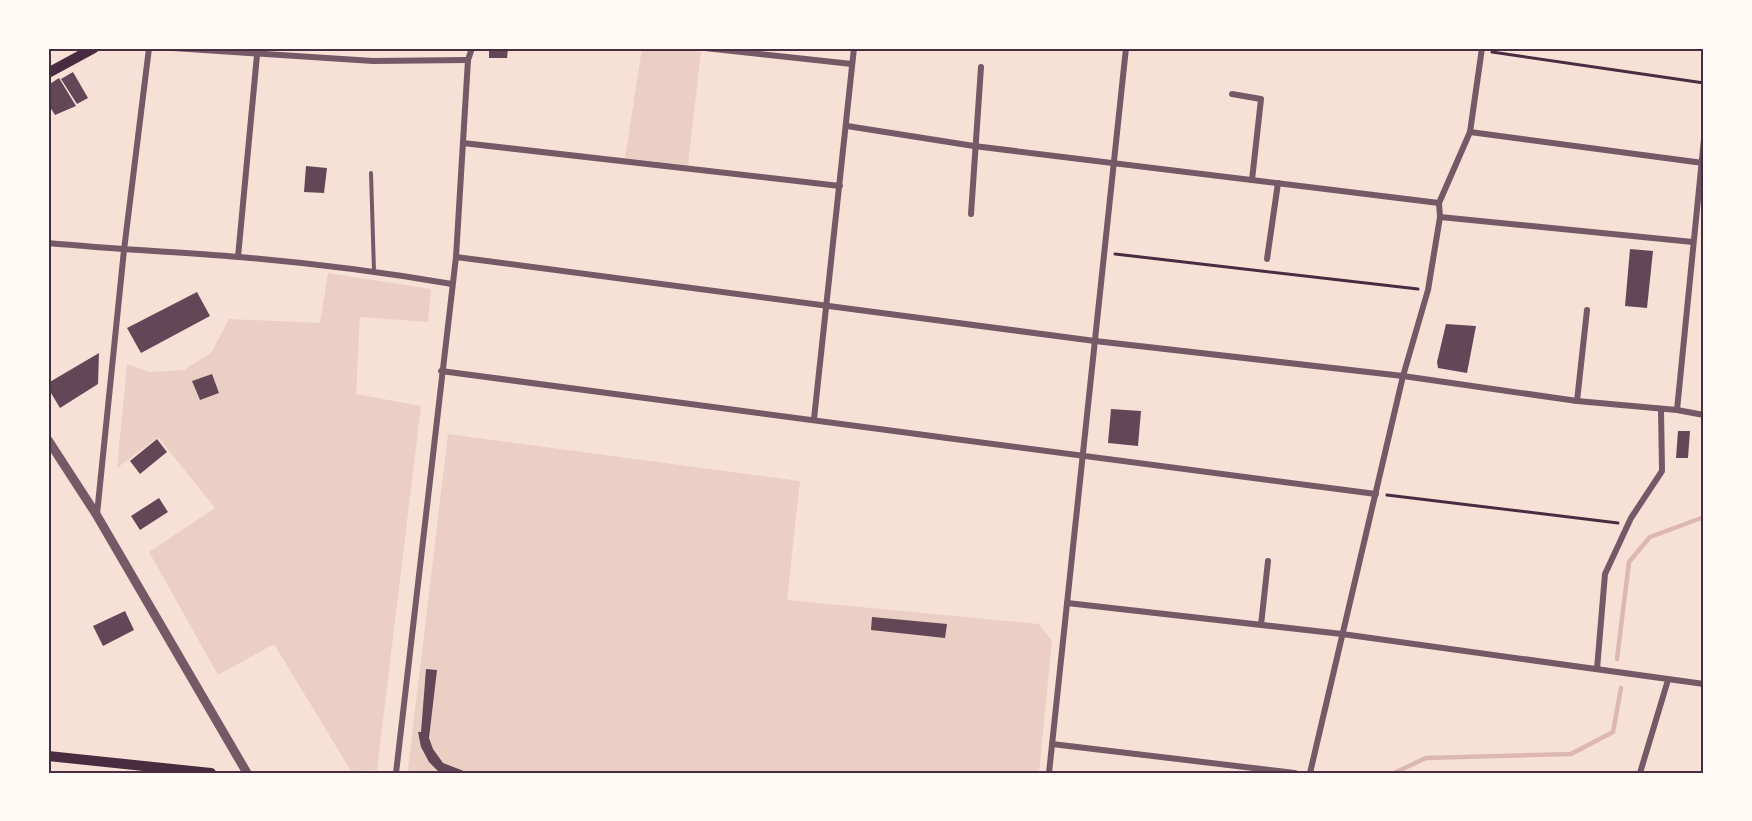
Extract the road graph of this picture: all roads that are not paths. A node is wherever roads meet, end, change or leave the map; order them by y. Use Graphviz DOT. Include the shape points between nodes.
graph roads {
  1 [pos="94,48"];
  2 [pos="148,48"];
  3 [pos="173,48"];
  4 [pos="471,48"];
  5 [pos="705,48"];
  6 [pos="854,48"];
  7 [pos="1126,48"];
  8 [pos="1482,49"];
  9 [pos="257,55"];
  10 [pos="468,60"];
  11 [pos="852,64"];
  12 [pos="981,67"];
  13 [pos="48,73"];
  14 [pos="1232,94"];
  15 [pos="847,126"];
  16 [pos="1470,132"];
  17 [pos="1704,139"];
  18 [pos="463,143"];
  19 [pos="974,147"];
  20 [pos="1114,162"];
  21 [pos="1703,163"];
  22 [pos="371,173"];
  23 [pos="1252,180"];
  24 [pos="1278,183"];
  25 [pos="840,186"];
  26 [pos="1439,203"];
  27 [pos="971,214"];
  28 [pos="1440,217"];
  29 [pos="1693,242"];
  30 [pos="48,243"];
  31 [pos="124,250"];
  32 [pos="238,257"];
  33 [pos="456,257"];
  34 [pos="1267,259"];
  35 [pos="374,271"];
  36 [pos="452,284"];
  37 [pos="827,304"];
  38 [pos="1587,310"];
  39 [pos="1095,340"];
  40 [pos="441,371"];
  41 [pos="1403,376"];
  42 [pos="1577,401"];
  43 [pos="1661,409"];
  44 [pos="1677,410"];
  45 [pos="1704,416"];
  46 [pos="814,419"];
  47 [pos="48,440"];
  48 [pos="52,454"];
  49 [pos="1082,457"];
  50 [pos="1376,494"];
  51 [pos="96,514"];
  52 [pos="1268,561"];
  53 [pos="1067,603"];
  54 [pos="1261,625"];
  55 [pos="1342,634"];
  56 [pos="1597,669"];
  57 [pos="1668,680"];
  58 [pos="1704,684"];
  59 [pos="1052,744"];
  60 [pos="48,756"];
  61 [pos="211,773"];
  62 [pos="247,773"];
  63 [pos="396,773"];
  64 [pos="1049,773"];
  65 [pos="1295,773"];
  66 [pos="1310,773"];
  67 [pos="1640,773"];
  1 -- 13 [label="main road"];
  2 -- 31 [label="street"];
  3 -- 9 [label="street"];
  4 -- 10 [label="street"];
  5 -- 11 [label="street"];
  6 -- 11 [label="street"];
  7 -- 20 [label="street"];
  8 -- 16 [label="street"];
  9 -- 10 [label="street" via="373,61"];
  9 -- 32 [label="street"];
  10 -- 18 [label="street"];
  11 -- 15 [label="street"];
  12 -- 19 [label="street"];
  14 -- 23 [label="street" via="1261,99"];
  15 -- 19 [label="street"];
  15 -- 25 [label="street"];
  16 -- 21 [label="street"];
  16 -- 26 [label="street"];
  17 -- 21 [label="street"];
  18 -- 25 [label="street"];
  18 -- 33 [label="street"];
  19 -- 20 [label="street"];
  19 -- 27 [label="street"];
  20 -- 23 [label="street"];
  20 -- 39 [label="street"];
  21 -- 29 [label="street"];
  22 -- 35 [label="lane"];
  23 -- 24 [label="street"];
  24 -- 26 [label="street"];
  24 -- 34 [label="street"];
  25 -- 37 [label="street"];
  26 -- 28 [label="street"];
  28 -- 29 [label="street"];
  28 -- 41 [label="street" via="1428,290"];
  29 -- 44 [label="street"];
  30 -- 31 [label="street"];
  31 -- 32 [label="street"];
  31 -- 51 [label="street"];
  32 -- 35 [label="street"];
  33 -- 36 [label="street"];
  33 -- 37 [label="street"];
  35 -- 36 [label="street"];
  36 -- 40 [label="street"];
  37 -- 39 [label="street"];
  37 -- 46 [label="street"];
  38 -- 42 [label="street"];
  39 -- 41 [label="street"];
  39 -- 49 [label="street"];
  40 -- 46 [label="street"];
  40 -- 63 [label="street"];
  41 -- 42 [label="street"];
  41 -- 50 [label="street"];
  42 -- 43 [label="street"];
  43 -- 44 [label="street"];
  43 -- 56 [label="street" via="1662,471 1628,524 1605,574"];
  44 -- 45 [label="street"];
  46 -- 49 [label="street"];
  47 -- 48 [label="street"];
  48 -- 51 [label="street"];
  49 -- 50 [label="street"];
  49 -- 53 [label="street"];
  50 -- 55 [label="street"];
  51 -- 62 [label="street"];
  52 -- 54 [label="street"];
  53 -- 54 [label="street"];
  53 -- 59 [label="street"];
  54 -- 55 [label="street"];
  55 -- 56 [label="street"];
  55 -- 66 [label="street"];
  56 -- 57 [label="street"];
  57 -- 58 [label="street"];
  57 -- 67 [label="street"];
  59 -- 64 [label="street"];
  59 -- 65 [label="street"];
  60 -- 61 [label="main road"];
}
